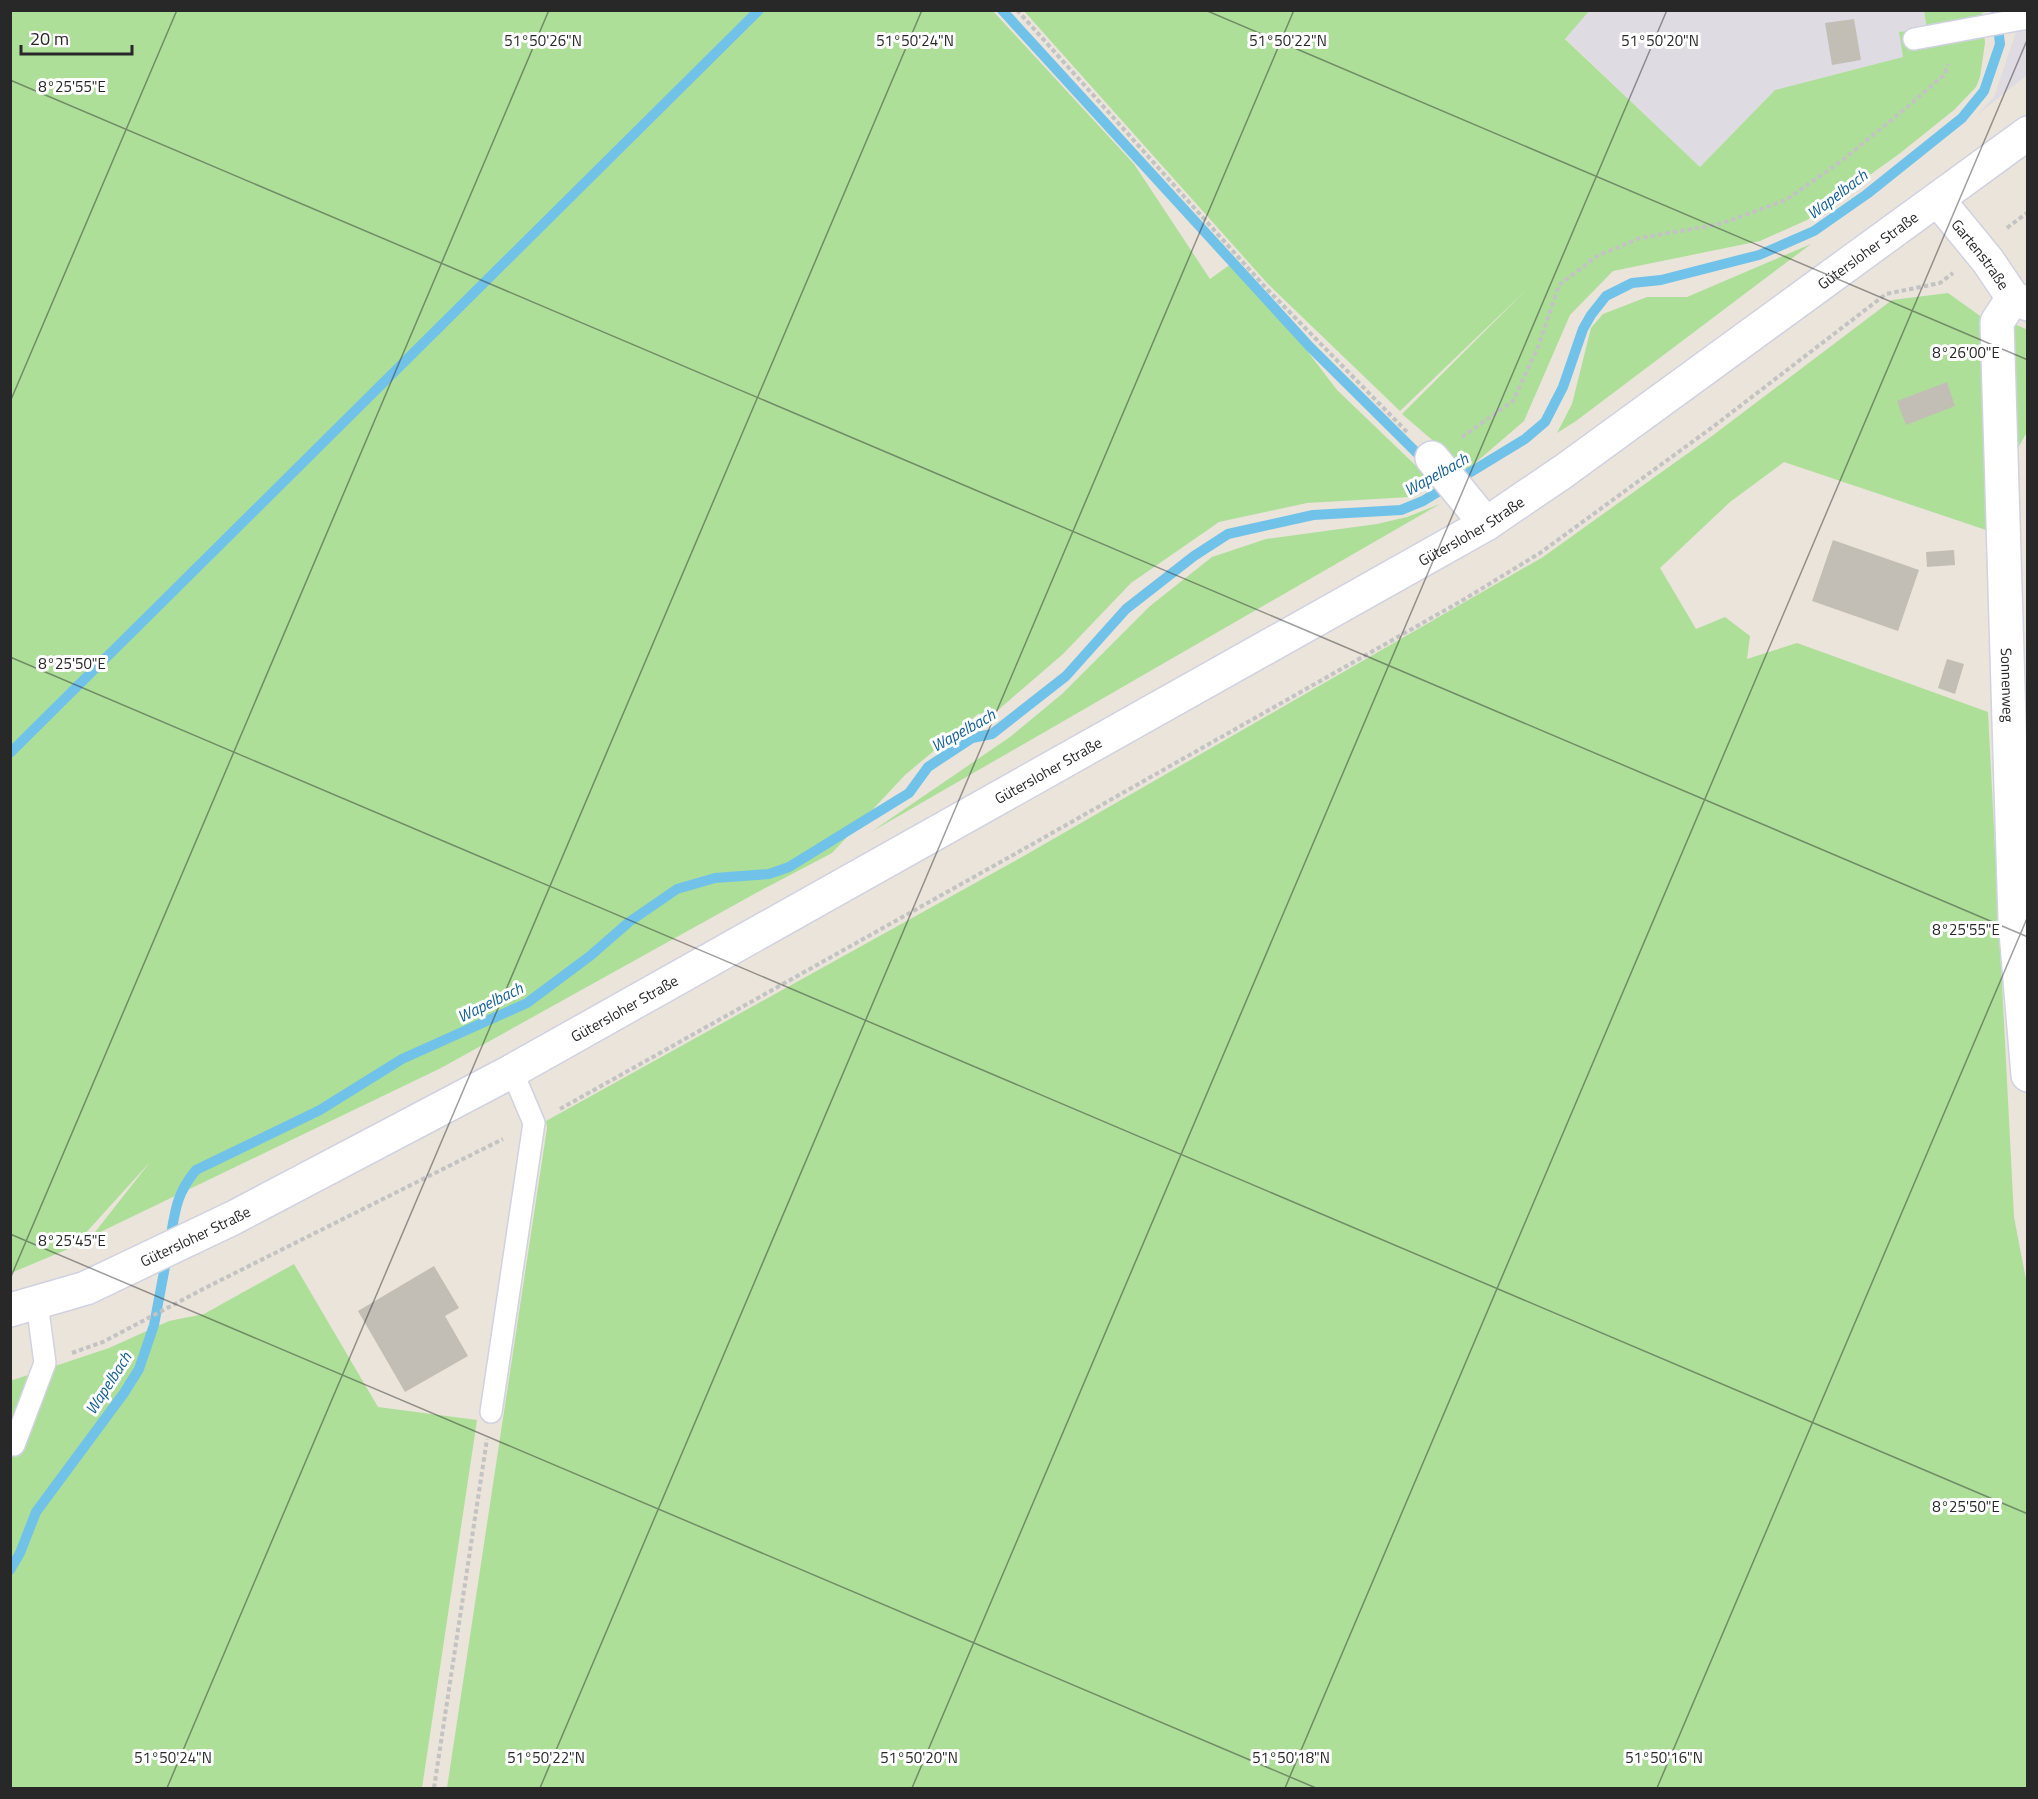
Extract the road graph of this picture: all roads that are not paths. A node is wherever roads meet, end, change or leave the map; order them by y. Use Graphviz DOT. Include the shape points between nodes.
graph roads {
  1 [pos="2028,18"];
  2 [pos="1914,39"];
  3 [pos="2028,133"];
  4 [pos="1938,200"];
  5 [pos="2020,301"];
  6 [pos="1432,458"];
  7 [pos="1486,524"];
  8 [pos="512,1071"];
  9 [pos="2028,1075"];
  10 [pos="24,1306"];
  11 [pos="491,1412"];
  12 [pos="14,1445"];
  1 -- 2 [label="lane"];
  3 -- 4 [label="main road, Gütersloher Straße"];
  4 -- 5 [label="main road, Gartenstraße"];
  4 -- 7 [label="main road, Gütersloher Straße"];
  5 -- 9 [label="main road, Sonnenweg" via="1997,322 2015,920"];
  6 -- 7 [label="main road"];
  7 -- 8 [label="main road, Gütersloher Straße"];
  8 -- 10 [label="main road, Gütersloher Straße" via="233,1218 86,1288"];
  8 -- 11 [label="lane" via="534,1123"];
  10 -- 12 [label="lane" via="45,1362"];
}
